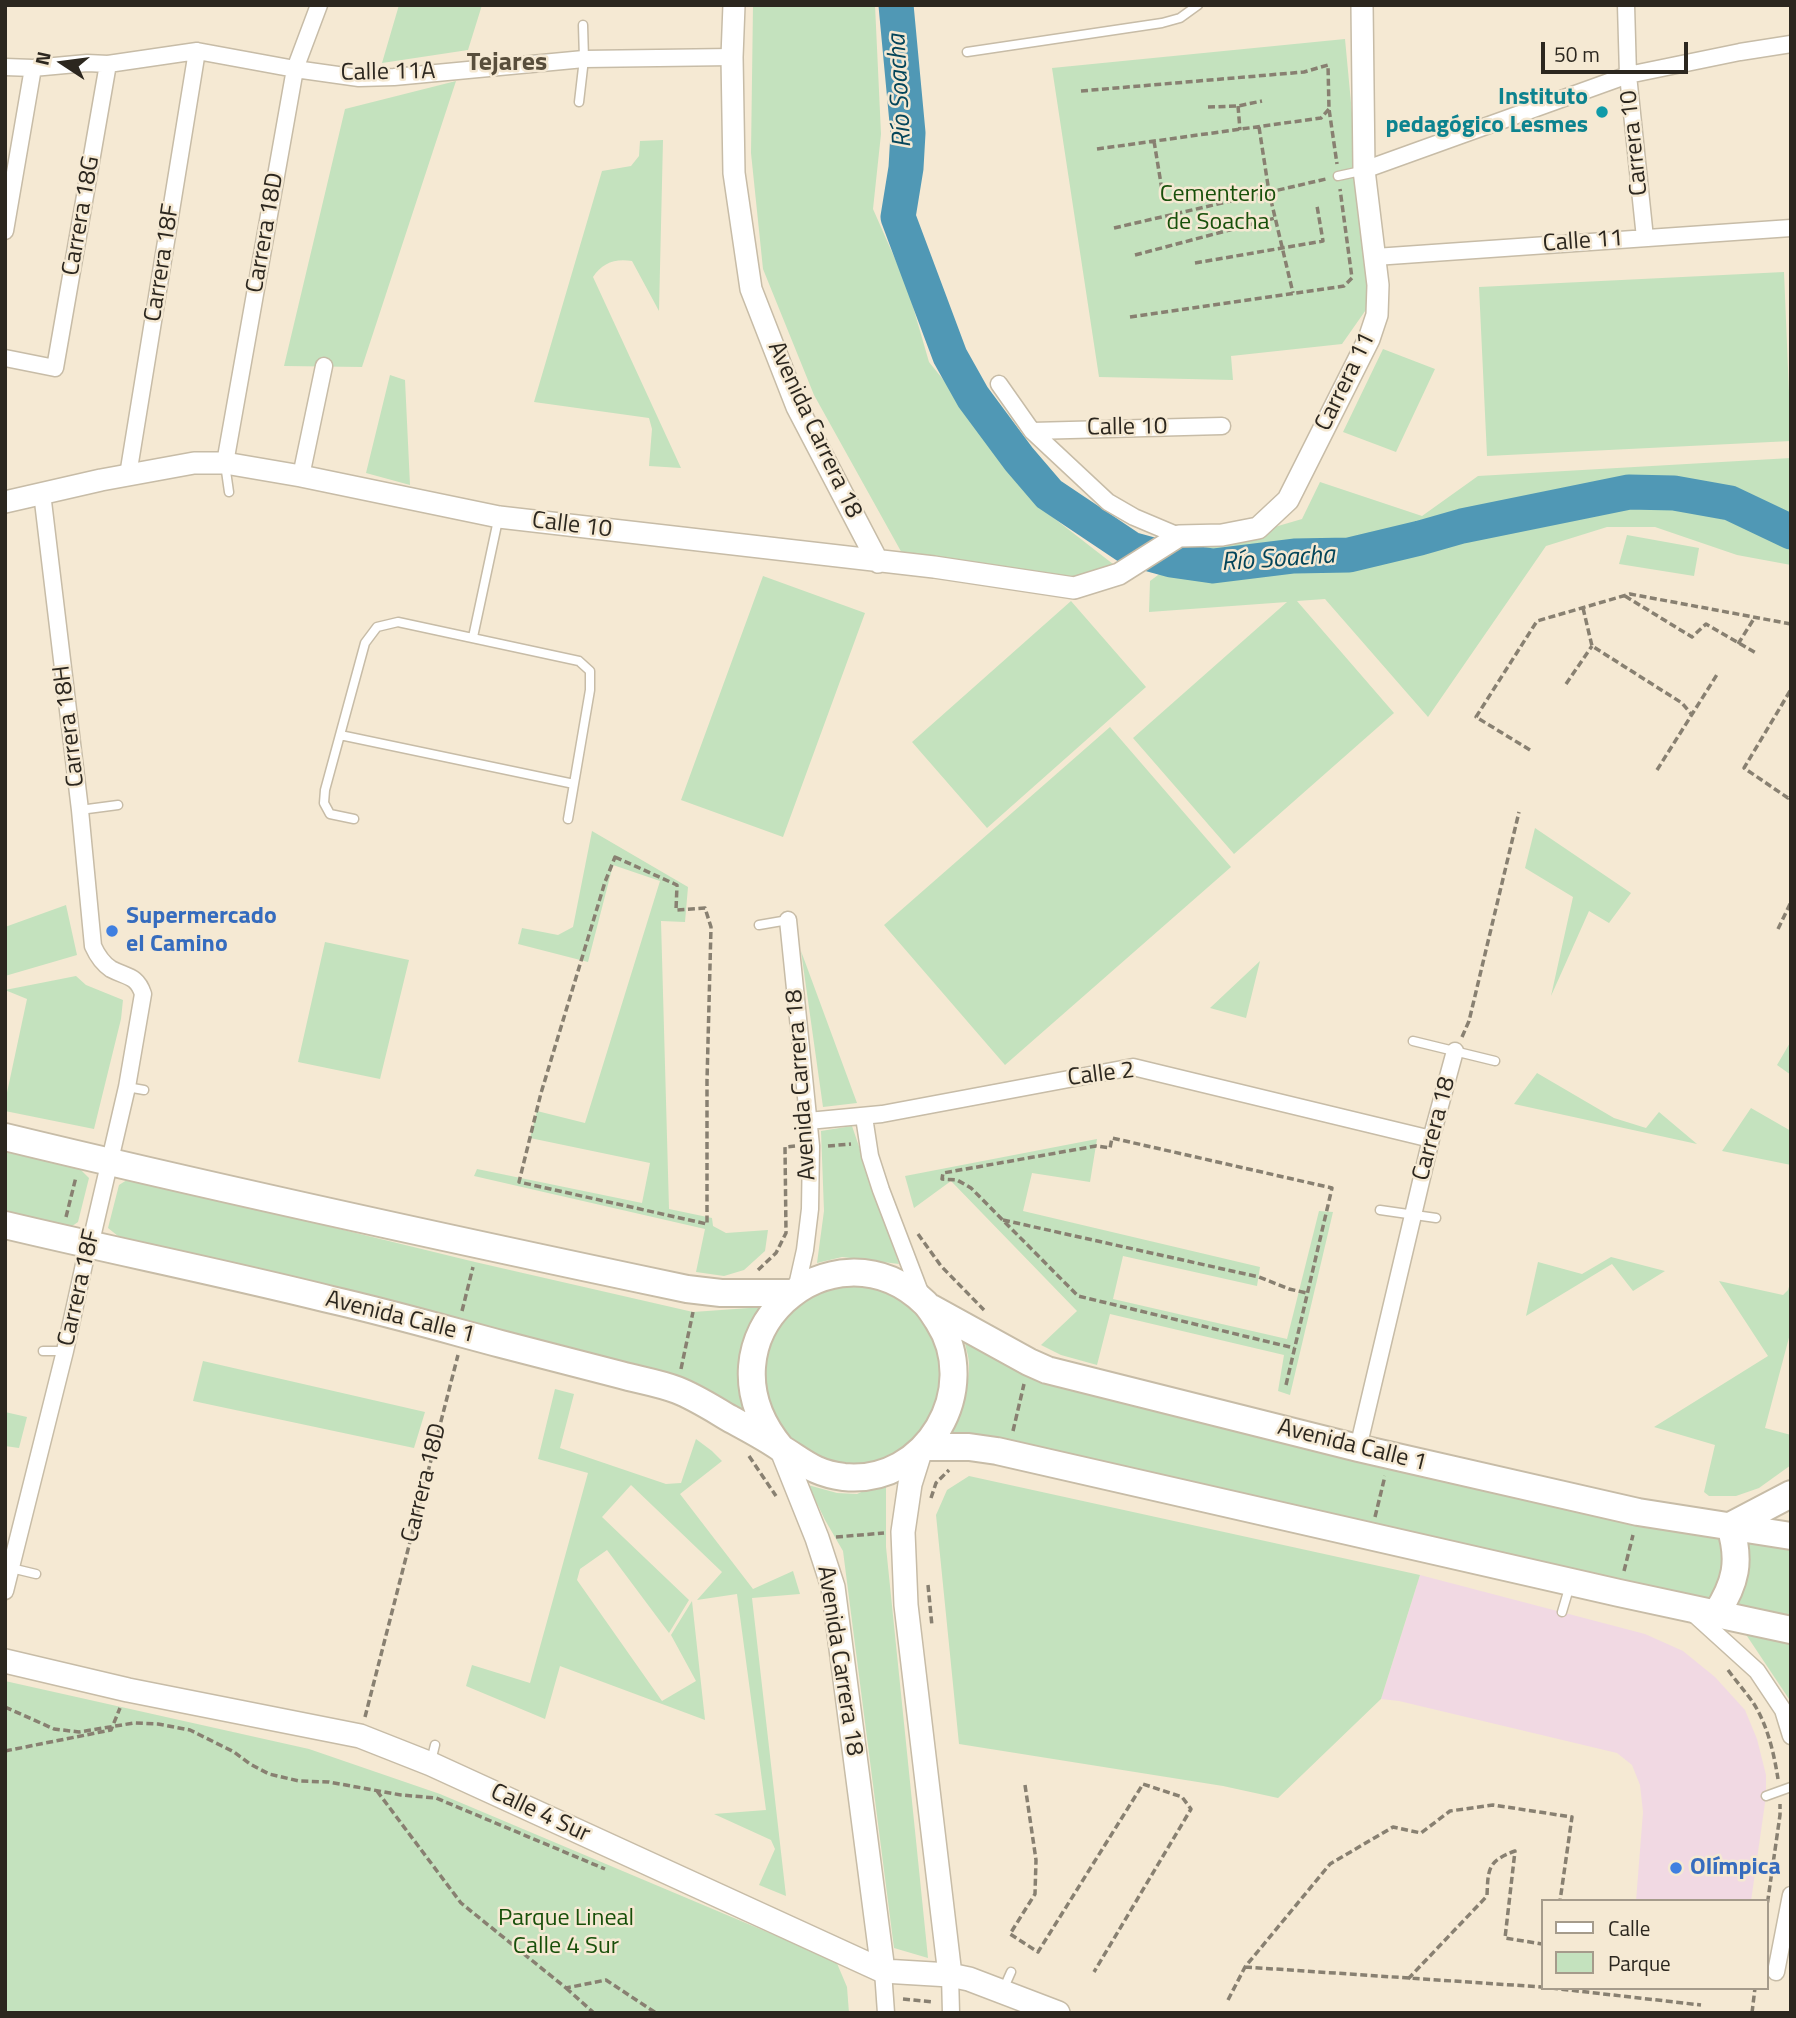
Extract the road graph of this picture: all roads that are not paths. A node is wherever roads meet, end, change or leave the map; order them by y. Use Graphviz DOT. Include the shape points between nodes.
graph roads {
  1 [pos="319,5"];
  2 [pos="733,5"];
  3 [pos="1198,5"];
  4 [pos="1362,5"];
  5 [pos="1626,5"];
  6 [pos="583,25"];
  7 [pos="1791,44"];
  8 [pos="197,51"];
  9 [pos="967,52"];
  10 [pos="732,57"];
  11 [pos="584,59"];
  12 [pos="108,64"];
  13 [pos="5,67"];
  14 [pos="33,68"];
  15 [pos="295,69"];
  16 [pos="1628,75"];
  17 [pos="579,102"];
  18 [pos="1364,170"];
  19 [pos="1338,176"];
  20 [pos="1791,228"];
  21 [pos="5,231"];
  22 [pos="1645,238"];
  23 [pos="1374,257"];
  24 [pos="5,358"];
  25 [pos="324,366"];
  26 [pos="999,384"];
  27 [pos="1222,426"];
  28 [pos="1032,430"];
  29 [pos="225,463"];
  30 [pos="128,475"];
  31 [pos="301,476"];
  32 [pos="229,492"];
  33 [pos="42,493"];
  34 [pos="5,501"];
  35 [pos="499,517"];
  36 [pos="1173,539"];
  37 [pos="878,562"];
  38 [pos="473,637"];
  39 [pos="340,735"];
  40 [pos="574,784"];
  41 [pos="118,805"];
  42 [pos="80,810"];
  43 [pos="354,819"];
  44 [pos="568,819"];
  45 [pos="788,920"];
  46 [pos="759,925"];
  47 [pos="140,984"];
  48 [pos="1413,1041"];
  49 [pos="1455,1051"];
  50 [pos="1495,1061"];
  51 [pos="127,1087"];
  52 [pos="145,1090"];
  53 [pos="864,1116"];
  54 [pos="808,1121"];
  55 [pos="5,1137"];
  56 [pos="1431,1139"];
  57 [pos="109,1163"];
  58 [pos="1380,1210"];
  59 [pos="1413,1214"];
  60 [pos="1436,1218"];
  61 [pos="5,1225"];
  62 [pos="90,1246"];
  63 [pos="794,1292"];
  64 [pos="927,1305"];
  65 [pos="43,1351"];
  66 [pos="65,1351"];
  67 [pos="781,1448"];
  68 [pos="1358,1448"];
  69 [pos="922,1449"];
  70 [pos="1791,1494"];
  71 [pos="1730,1526"];
  72 [pos="1791,1536"];
  73 [pos="11,1568"];
  74 [pos="36,1574"];
  75 [pos="1570,1582"];
  76 [pos="5,1591"];
  77 [pos="1688,1609"];
  78 [pos="1562,1612"];
  79 [pos="1716,1615"];
  80 [pos="1791,1630"];
  81 [pos="5,1661"];
  82 [pos="1791,1737"];
  83 [pos="1791,1787"];
  84 [pos="1766,1796"];
  85 [pos="1791,1895"];
  86 [pos="1776,1972"];
  87 [pos="950,1975"];
  88 [pos="883,1982"];
  89 [pos="951,2008"];
  90 [pos="886,2013"];
  91 [pos="1058,2013"];
  1 -- 15 [label="street, Carrera 18D"];
  2 -- 10 [label="street, Avenida Carrera 18"];
  3 -- 9 [label="lane" via="1180,18 1162,23"];
  4 -- 18 [label="street, Carrera 11"];
  5 -- 16 [label="street, Carrera 10"];
  6 -- 11 [label="lane"];
  7 -- 16 [label="street"];
  8 -- 12 [label="street, Calle 11A"];
  8 -- 15 [label="street, Calle 11A"];
  8 -- 30 [label="street, Carrera 18F"];
  10 -- 11 [label="street, Calle 11A"];
  10 -- 37 [label="street, Avenida Carrera 18" via="734,173 751,289 797,407"];
  11 -- 15 [label="street, Calle 11A" via="394,77 359,78"];
  11 -- 17 [label="lane"];
  12 -- 14 [label="street, Calle 11A"];
  12 -- 24 [label="street, Carrera 18G" via="55,368"];
  13 -- 14 [label="street, Calle 11A"];
  14 -- 21 [label="street"];
  15 -- 29 [label="street, Carrera 18D"];
  16 -- 18 [label="street"];
  16 -- 22 [label="street, Carrera 10"];
  18 -- 19 [label="lane"];
  18 -- 23 [label="street, Carrera 11"];
  20 -- 22 [label="street, Calle 11"];
  22 -- 23 [label="street, Calle 11"];
  23 -- 36 [label="street, Carrera 11" via="1377,315 1369,339 1287,500 1258,528"];
  25 -- 31 [label="street"];
  26 -- 28 [label="street"];
  27 -- 28 [label="street, Calle 10"];
  28 -- 36 [label="street" via="1108,502"];
  29 -- 30 [label="street, Calle 10" via="194,463"];
  29 -- 31 [label="street, Calle 10"];
  29 -- 32 [label="lane"];
  30 -- 33 [label="street, Calle 10"];
  31 -- 35 [label="street, Calle 10"];
  33 -- 34 [label="street, Calle 10"];
  33 -- 42 [label="street, Carrera 18H"];
  35 -- 37 [label="street, Calle 10"];
  35 -- 38 [label="lane"];
  36 -- 37 [label="street, Calle 10" via="1119,574 1074,588"];
  38 -- 39 [label="lane" via="398,622 377,626 365,643"];
  38 -- 40 [label="lane" via="579,661 590,671"];
  39 -- 40 [label="lane"];
  39 -- 43 [label="lane" via="324,803 330,814"];
  40 -- 44 [label="lane"];
  41 -- 42 [label="lane"];
  42 -- 47 [label="street, Carrera 18H" via="93,946 111,969"];
  45 -- 46 [label="lane"];
  45 -- 54 [label="street, Avenida Carrera 18"];
  47 -- 51 [label="street, Carrera 18F" via="143,994"];
  48 -- 49 [label="lane"];
  49 -- 50 [label="lane"];
  49 -- 56 [label="street, Carrera 18"];
  51 -- 52 [label="lane"];
  51 -- 57 [label="street, Carrera 18F"];
  53 -- 54 [label="street, Calle 2"];
  53 -- 56 [label="street, Calle 2" via="1133,1067"];
  53 -- 64 [label="street" via="870,1156"];
  54 -- 63 [label="street, Avenida Carrera 18" via="810,1209"];
  55 -- 57 [label="main road"];
  56 -- 59 [label="street, Carrera 18"];
  57 -- 62 [label="street, Carrera 18F"];
  57 -- 63 [label="main road" via="699,1291"];
  58 -- 59 [label="lane"];
  59 -- 60 [label="lane"];
  59 -- 68 [label="street, Carrera 18"];
  61 -- 62 [label="main road, Avenida Calle 1"];
  62 -- 66 [label="street, Carrera 18F"];
  62 -- 67 [label="main road, Avenida Calle 1" via="330,1299 677,1390"];
  63 -- 64 [label="main road" via="821,1278 848,1273 876,1275 902,1285"];
  63 -- 67 [label="main road, Avenida Carrera 18" via="773,1312 759,1336 752,1363 752,1391 760,1417"];
  64 -- 68 [label="main road, Avenida Calle 1" via="1047,1370"];
  64 -- 69 [label="main road" via="946,1333 954,1363 953,1393 943,1422"];
  65 -- 66 [label="lane"];
  66 -- 73 [label="street, Carrera 18F"];
  67 -- 69 [label="main road" via="802,1464 847,1477 894,1469"];
  67 -- 88 [label="main road, Avenida Carrera 18" via="833,1587"];
  68 -- 71 [label="main road, Avenida Calle 1" via="1638,1512"];
  69 -- 75 [label="main road" via="969,1447 1007,1453"];
  69 -- 87 [label="main road" via="910,1484 903,1532 906,1605"];
  70 -- 71 [label="main road"];
  71 -- 72 [label="main road, Avenida Calle 1"];
  71 -- 79 [label="main road" via="1735,1544 1734,1581"];
  73 -- 74 [label="lane"];
  73 -- 76 [label="street, Carrera 18F"];
  75 -- 77 [label="main road"];
  75 -- 78 [label="lane"];
  77 -- 79 [label="main road"];
  77 -- 82 [label="street" via="1757,1671 1783,1710"];
  79 -- 80 [label="main road"];
  81 -- 88 [label="main road, Calle 4 Sur" via="433,1755"];
  83 -- 84 [label="lane"];
  85 -- 86 [label="street"];
  87 -- 88 [label="main road, Calle 4 Sur"];
  87 -- 89 [label="street"];
  87 -- 91 [label="main road, Calle 4 Sur" via="1006,1983"];
  88 -- 90 [label="street, Avenida Carrera 18"];
}
